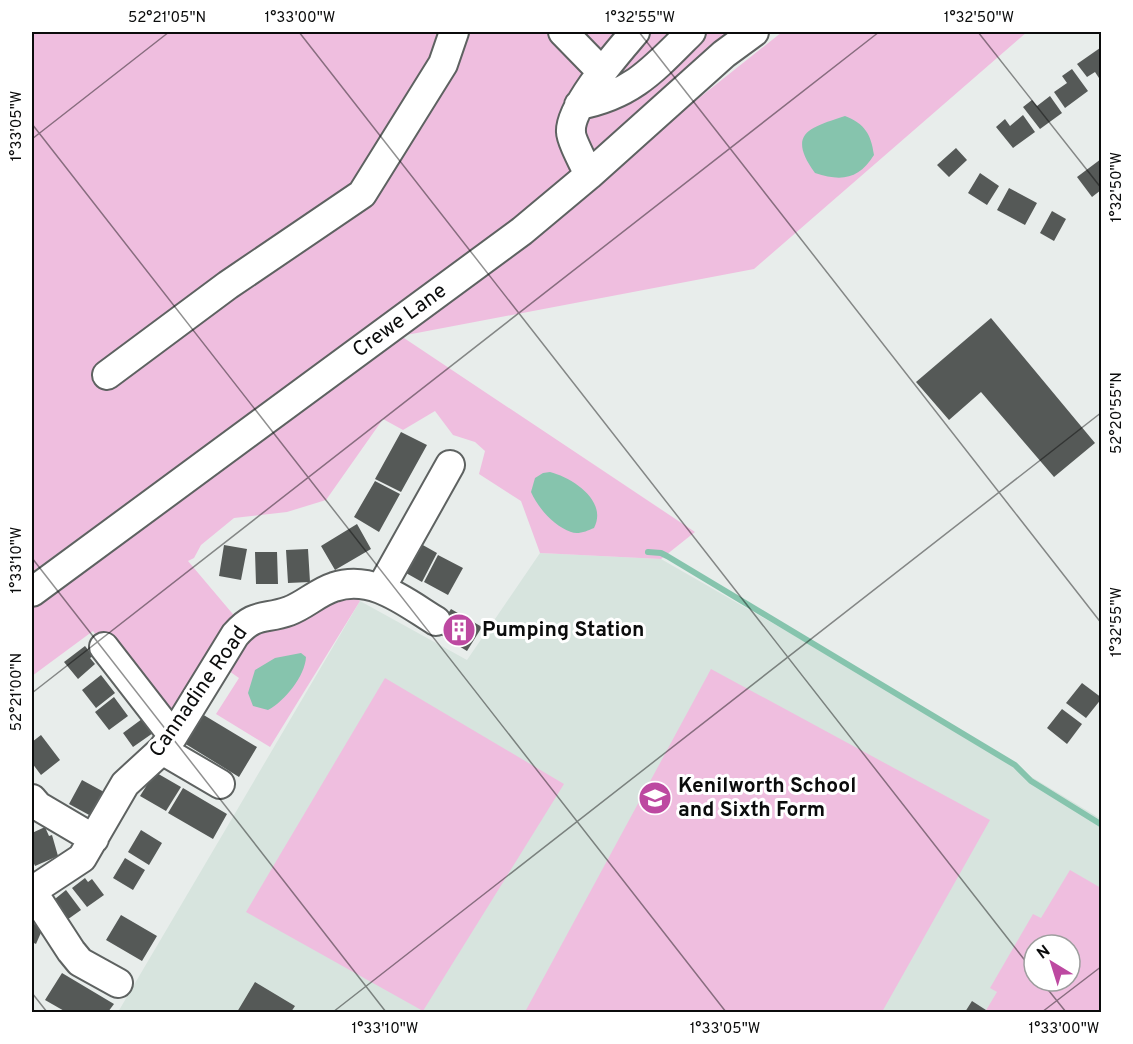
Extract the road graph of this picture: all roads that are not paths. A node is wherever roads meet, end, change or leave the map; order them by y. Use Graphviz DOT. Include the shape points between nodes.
graph roads {
  1 [pos="454,32"];
  2 [pos="564,32"];
  3 [pos="635,32"];
  4 [pos="691,32"];
  5 [pos="754,32"];
  6 [pos="602,72"];
  7 [pos="579,105"];
  8 [pos="589,175"];
  9 [pos="107,375"];
  10 [pos="450,465"];
  11 [pos="381,588"];
  12 [pos="32,592"];
  13 [pos="436,621"];
  14 [pos="104,647"];
  15 [pos="168,743"];
  16 [pos="220,784"];
  17 [pos="32,799"];
  18 [pos="94,840"];
  19 [pos="32,891"];
  20 [pos="118,983"];
  1 -- 9 [label="street" via="443,64 362,194 228,285"];
  2 -- 6 [label="street"];
  3 -- 6 [label="street"];
  4 -- 7 [label="street" via="630,88 601,101"];
  5 -- 8 [label="street, Crewe Lane" via="724,54"];
  6 -- 7 [label="street"];
  7 -- 8 [label="street" via="571,132"];
  8 -- 12 [label="street, Crewe Lane" via="522,231"];
  10 -- 11 [label="street"];
  11 -- 13 [label="street, Cannadine Road"];
  11 -- 15 [label="street, Cannadine Road" via="364,583 334,587 287,612 249,621 235,635"];
  14 -- 15 [label="street"];
  15 -- 16 [label="street"];
  15 -- 18 [label="street, Cannadine Road" via="125,784"];
  17 -- 18 [label="street"];
  18 -- 19 [label="street, Cannadine Road" via="81,858"];
  19 -- 20 [label="street" via="80,962"];
}
